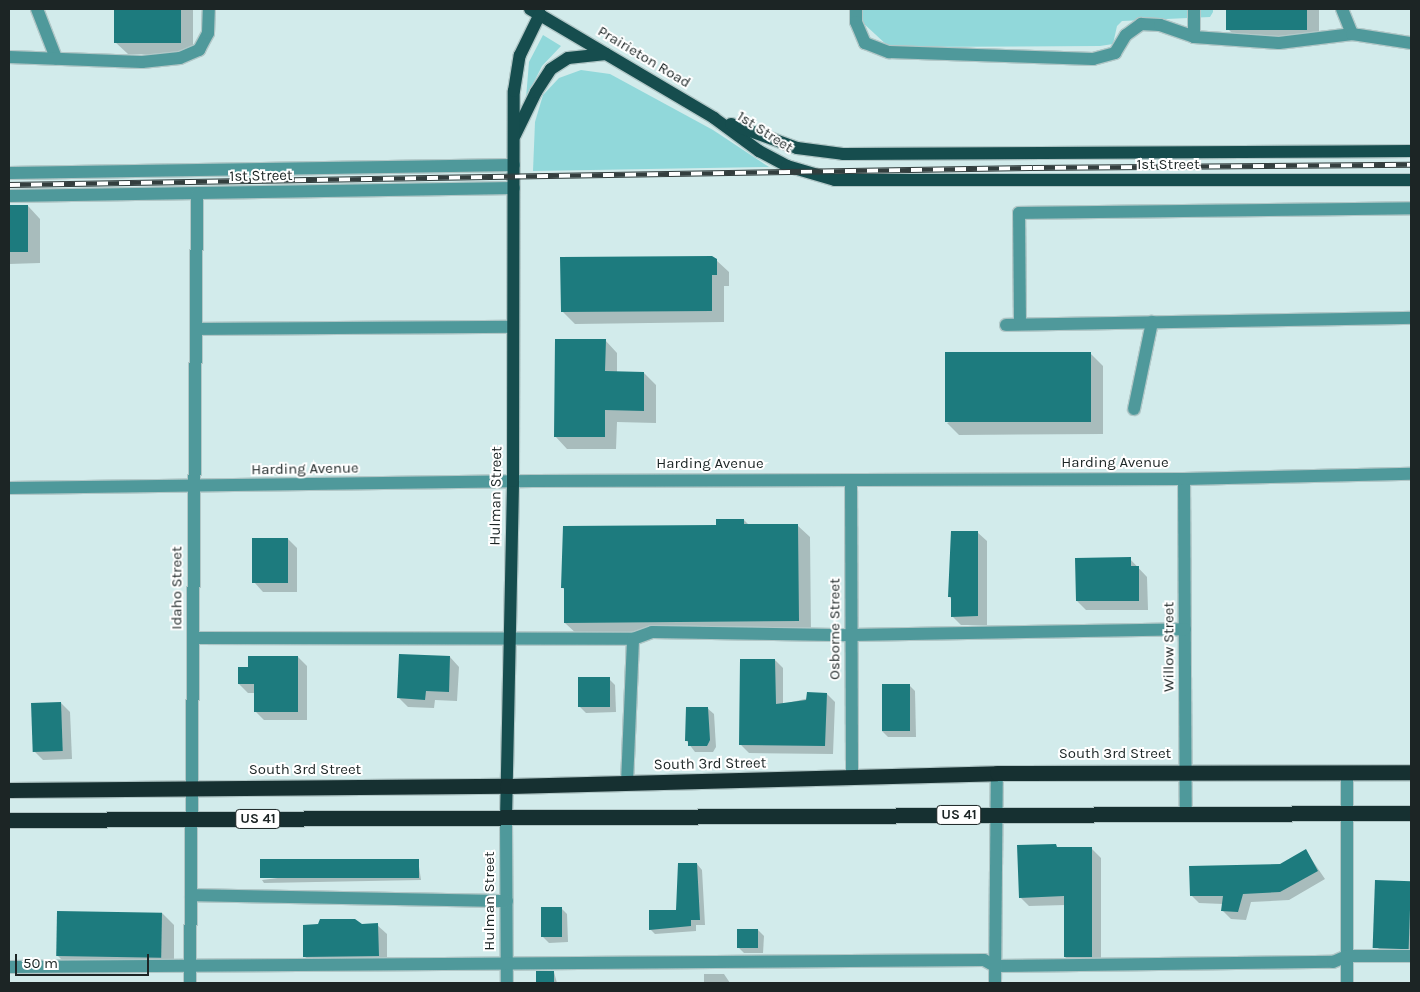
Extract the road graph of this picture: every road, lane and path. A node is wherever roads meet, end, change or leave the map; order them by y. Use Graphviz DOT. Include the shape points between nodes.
graph roads {
  1 [pos="37,9"];
  2 [pos="209,9"];
  3 [pos="856,9"];
  4 [pos="1194,9"];
  5 [pos="1342,9"];
  6 [pos="535,11"];
  7 [pos="1352,34"];
  8 [pos="1194,37"];
  9 [pos="1411,43"];
  10 [pos="606,54"];
  11 [pos="9,57"];
  12 [pos="56,58"];
  13 [pos="714,118"];
  14 [pos="514,138"];
  15 [pos="1411,151"];
  16 [pos="514,165"];
  17 [pos="9,173"];
  18 [pos="1411,180"];
  19 [pos="514,188"];
  20 [pos="197,194"];
  21 [pos="9,196"];
  22 [pos="1411,208"];
  23 [pos="1411,318"];
  24 [pos="1152,322"];
  25 [pos="1020,324"];
  26 [pos="1006,325"];
  27 [pos="513,327"];
  28 [pos="196,330"];
  29 [pos="1134,409"];
  30 [pos="1411,474"];
  31 [pos="1184,479"];
  32 [pos="850,480"];
  33 [pos="513,481"];
  34 [pos="194,487"];
  35 [pos="9,488"];
  36 [pos="1185,629"];
  37 [pos="851,635"];
  38 [pos="510,637"];
  39 [pos="193,638"];
  40 [pos="633,639"];
  41 [pos="1186,771"];
  42 [pos="1347,772"];
  43 [pos="1411,772"];
  44 [pos="997,773"];
  45 [pos="852,778"];
  46 [pos="628,783"];
  47 [pos="508,786"];
  48 [pos="192,788"];
  49 [pos="9,790"];
  50 [pos="1347,813"];
  51 [pos="1411,813"];
  52 [pos="1186,814"];
  53 [pos="994,815"];
  54 [pos="192,819"];
  55 [pos="506,819"];
  56 [pos="9,820"];
  57 [pos="191,895"];
  58 [pos="507,901"];
  59 [pos="1347,956"];
  60 [pos="1411,956"];
  61 [pos="507,962"];
  62 [pos="190,966"];
  63 [pos="995,966"];
  64 [pos="9,967"];
  65 [pos="190,983"];
  66 [pos="507,983"];
  67 [pos="995,983"];
  68 [pos="1347,983"];
  1 -- 12 [label="street"];
  2 -- 12 [label="street" via="208,33 199,50 180,58 142,62"];
  3 -- 8 [label="street" via="856,22 865,43 889,52 1093,59 1115,53 1126,35 1141,24 1160,25"];
  4 -- 8 [label="street"];
  5 -- 7 [label="street"];
  6 -- 10 [label="main road, Prairieton Road"];
  6 -- 14 [label="main road, Hulman Street" via="516,69"];
  7 -- 8 [label="street" via="1279,43"];
  7 -- 9 [label="street"];
  10 -- 13 [label="main road, Prairieton Road"];
  10 -- 14 [label="main road" via="568,58 550,70"];
  11 -- 12 [label="street"];
  13 -- 15 [label="main road, 1st Street" via="797,148 843,154"];
  13 -- 18 [label="main road, 1st Street" via="759,151 787,166 818,177 852,182"];
  14 -- 16 [label="main road, Hulman Street"];
  16 -- 17 [label="street, 1st Street"];
  16 -- 19 [label="main road, Hulman Street"];
  19 -- 20 [label="street, 1st Street"];
  19 -- 27 [label="main road, Hulman Street"];
  20 -- 21 [label="street, 1st Street"];
  20 -- 28 [label="street, Idaho Street"];
  22 -- 25 [label="street" via="1019,213"];
  23 -- 24 [label="street"];
  24 -- 25 [label="street"];
  24 -- 29 [label="street"];
  25 -- 26 [label="street"];
  27 -- 28 [label="street"];
  27 -- 33 [label="main road, Hulman Street"];
  28 -- 34 [label="street, Idaho Street"];
  30 -- 31 [label="street, Harding Avenue"];
  31 -- 32 [label="street, Harding Avenue"];
  31 -- 36 [label="street, Willow Street"];
  32 -- 33 [label="street, Harding Avenue"];
  32 -- 37 [label="street, Osborne Street"];
  33 -- 34 [label="street, Harding Avenue"];
  33 -- 38 [label="main road, Hulman Street"];
  34 -- 35 [label="street, Harding Avenue"];
  34 -- 39 [label="street, Idaho Street"];
  36 -- 37 [label="street"];
  36 -- 41 [label="street, Willow Street"];
  37 -- 40 [label="street" via="652,632"];
  37 -- 45 [label="street, Osborne Street"];
  38 -- 39 [label="street"];
  38 -- 40 [label="street"];
  38 -- 47 [label="main road, Hulman Street"];
  39 -- 48 [label="street, Idaho Street"];
  40 -- 46 [label="street"];
  41 -- 42 [label="highway, South 3rd Street / US 41"];
  41 -- 44 [label="highway, South 3rd Street / US 41"];
  41 -- 52 [label="street, Willow Street"];
  42 -- 43 [label="highway, South 3rd Street / US 41"];
  42 -- 50 [label="street"];
  44 -- 45 [label="highway, South 3rd Street / US 41"];
  44 -- 53 [label="street"];
  45 -- 46 [label="highway, South 3rd Street / US 41"];
  46 -- 47 [label="highway, South 3rd Street / US 41"];
  47 -- 48 [label="highway, South 3rd Street / US 41"];
  47 -- 55 [label="main road, Hulman Street"];
  48 -- 49 [label="highway, South 3rd Street / US 41"];
  48 -- 54 [label="street, Idaho Street"];
  50 -- 51 [label="highway, US 41"];
  50 -- 52 [label="highway, US 41"];
  50 -- 59 [label="street"];
  52 -- 53 [label="highway, US 41"];
  53 -- 55 [label="highway, US 41"];
  53 -- 63 [label="street"];
  54 -- 55 [label="highway, US 41"];
  54 -- 56 [label="highway, US 41"];
  54 -- 57 [label="street, Idaho Street"];
  55 -- 58 [label="street, Hulman Street"];
  57 -- 58 [label="street"];
  57 -- 62 [label="street, Idaho Street"];
  58 -- 61 [label="street, Hulman Street"];
  59 -- 60 [label="street"];
  59 -- 63 [label="street" via="1333,962"];
  59 -- 68 [label="street"];
  61 -- 62 [label="street"];
  61 -- 63 [label="street" via="984,960"];
  61 -- 66 [label="street, Hulman Street"];
  62 -- 64 [label="street"];
  62 -- 65 [label="street, Idaho Street"];
  63 -- 67 [label="street"];
}
